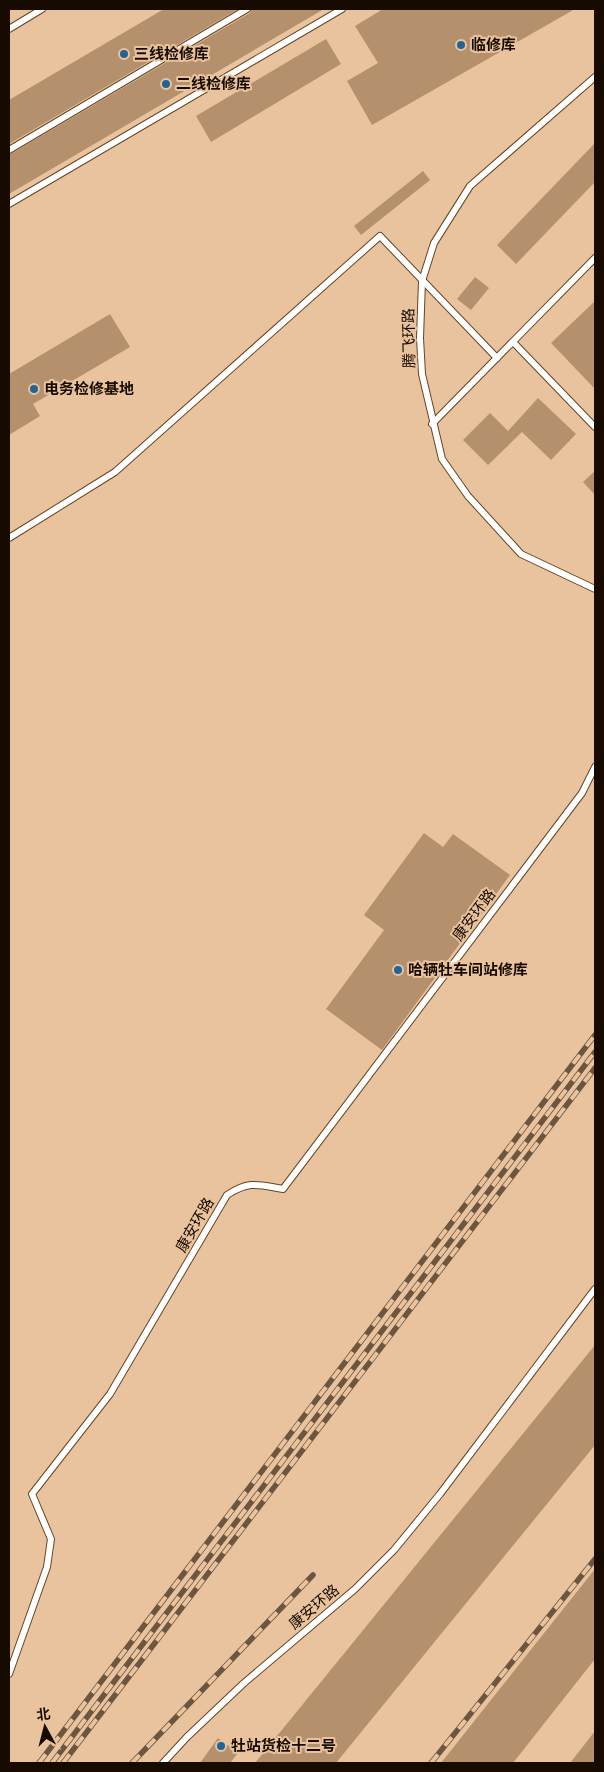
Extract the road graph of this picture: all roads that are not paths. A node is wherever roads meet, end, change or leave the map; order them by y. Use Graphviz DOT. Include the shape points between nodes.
graph roads {
  1 [pos="42,9"];
  2 [pos="247,9"];
  3 [pos="342,9"];
  4 [pos="9,29"];
  5 [pos="595,77"];
  6 [pos="9,150"];
  7 [pos="9,204"];
  8 [pos="595,258"];
  9 [pos="422,281"];
  10 [pos="513,342"];
  11 [pos="497,358"];
  12 [pos="432,424"];
  13 [pos="595,427"];
  14 [pos="9,538"];
  15 [pos="595,589"];
  16 [pos="595,768"];
  17 [pos="595,1290"];
  18 [pos="9,1674"];
  19 [pos="163,1763"];
  1 -- 4 [label="lane"];
  2 -- 6 [label="lane"];
  3 -- 7 [label="lane"];
  5 -- 9 [label="lane, 腾飞环路" via="470,186 434,242"];
  8 -- 10 [label="lane"];
  9 -- 11 [label="lane"];
  9 -- 12 [label="lane, 腾飞环路" via="422,374"];
  9 -- 14 [label="lane" via="380,236 115,472"];
  10 -- 11 [label="lane"];
  10 -- 13 [label="lane"];
  11 -- 12 [label="lane"];
  12 -- 15 [label="lane, 腾飞环路" via="442,459 468,496 521,554"];
  16 -- 18 [label="lane, 康安环路" via="582,794 283,1189 252,1184 228,1195 110,1394 32,1494 51,1539 46,1567"];
  17 -- 19 [label="lane, 康安环路" via="394,1550 355,1589 244,1683"];
}
